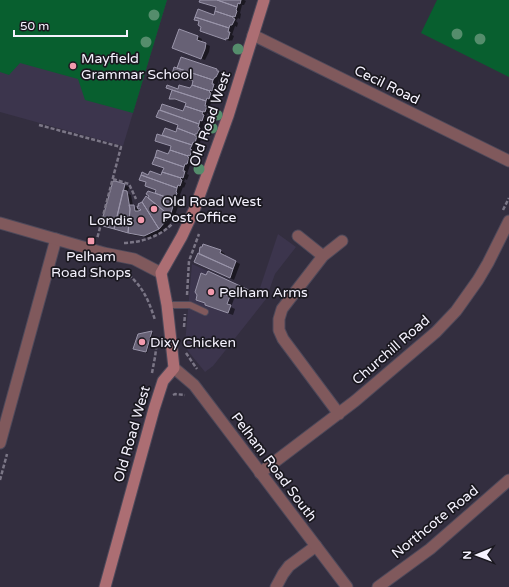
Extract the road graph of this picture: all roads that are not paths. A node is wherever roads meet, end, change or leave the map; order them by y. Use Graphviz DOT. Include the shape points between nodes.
graph roads {
  1 [pos="264,0"];
  2 [pos="253,35"];
  3 [pos="509,161"];
  4 [pos="509,221"];
  5 [pos="0,223"];
  6 [pos="298,236"];
  7 [pos="56,239"];
  8 [pos="342,241"];
  9 [pos="323,256"];
  10 [pos="161,273"];
  11 [pos="167,304"];
  12 [pos="205,312"];
  13 [pos="174,368"];
  14 [pos="339,414"];
  15 [pos="0,443"];
  16 [pos="260,473"];
  17 [pos="509,480"];
  18 [pos="316,546"];
  19 [pos="105,587"];
  20 [pos="276,587"];
  21 [pos="347,587"];
  22 [pos="378,587"];
  1 -- 2 [label="main road, Old Road West"];
  2 -- 3 [label="street, Cecil Road"];
  2 -- 10 [label="main road, Old Road West" via="196,208"];
  4 -- 14 [label="street, Churchill Road" via="482,272 452,316 422,346"];
  5 -- 7 [label="street"];
  6 -- 9 [label="street"];
  7 -- 10 [label="street" via="134,259"];
  7 -- 15 [label="street"];
  8 -- 9 [label="street"];
  9 -- 14 [label="street" via="282,309 279,330"];
  10 -- 11 [label="main road"];
  11 -- 12 [label="lane" via="192,306"];
  11 -- 13 [label="main road"];
  13 -- 16 [label="street, Pelham Road South" via="194,385"];
  13 -- 19 [label="main road, Old Road West" via="163,381 154,409"];
  14 -- 16 [label="street, Churchill Road"];
  16 -- 18 [label="street, Pelham Road South"];
  17 -- 22 [label="street, Northcote Road" via="430,549"];
  18 -- 20 [label="street" via="289,566"];
  18 -- 21 [label="street, Pelham Road South"];
}
